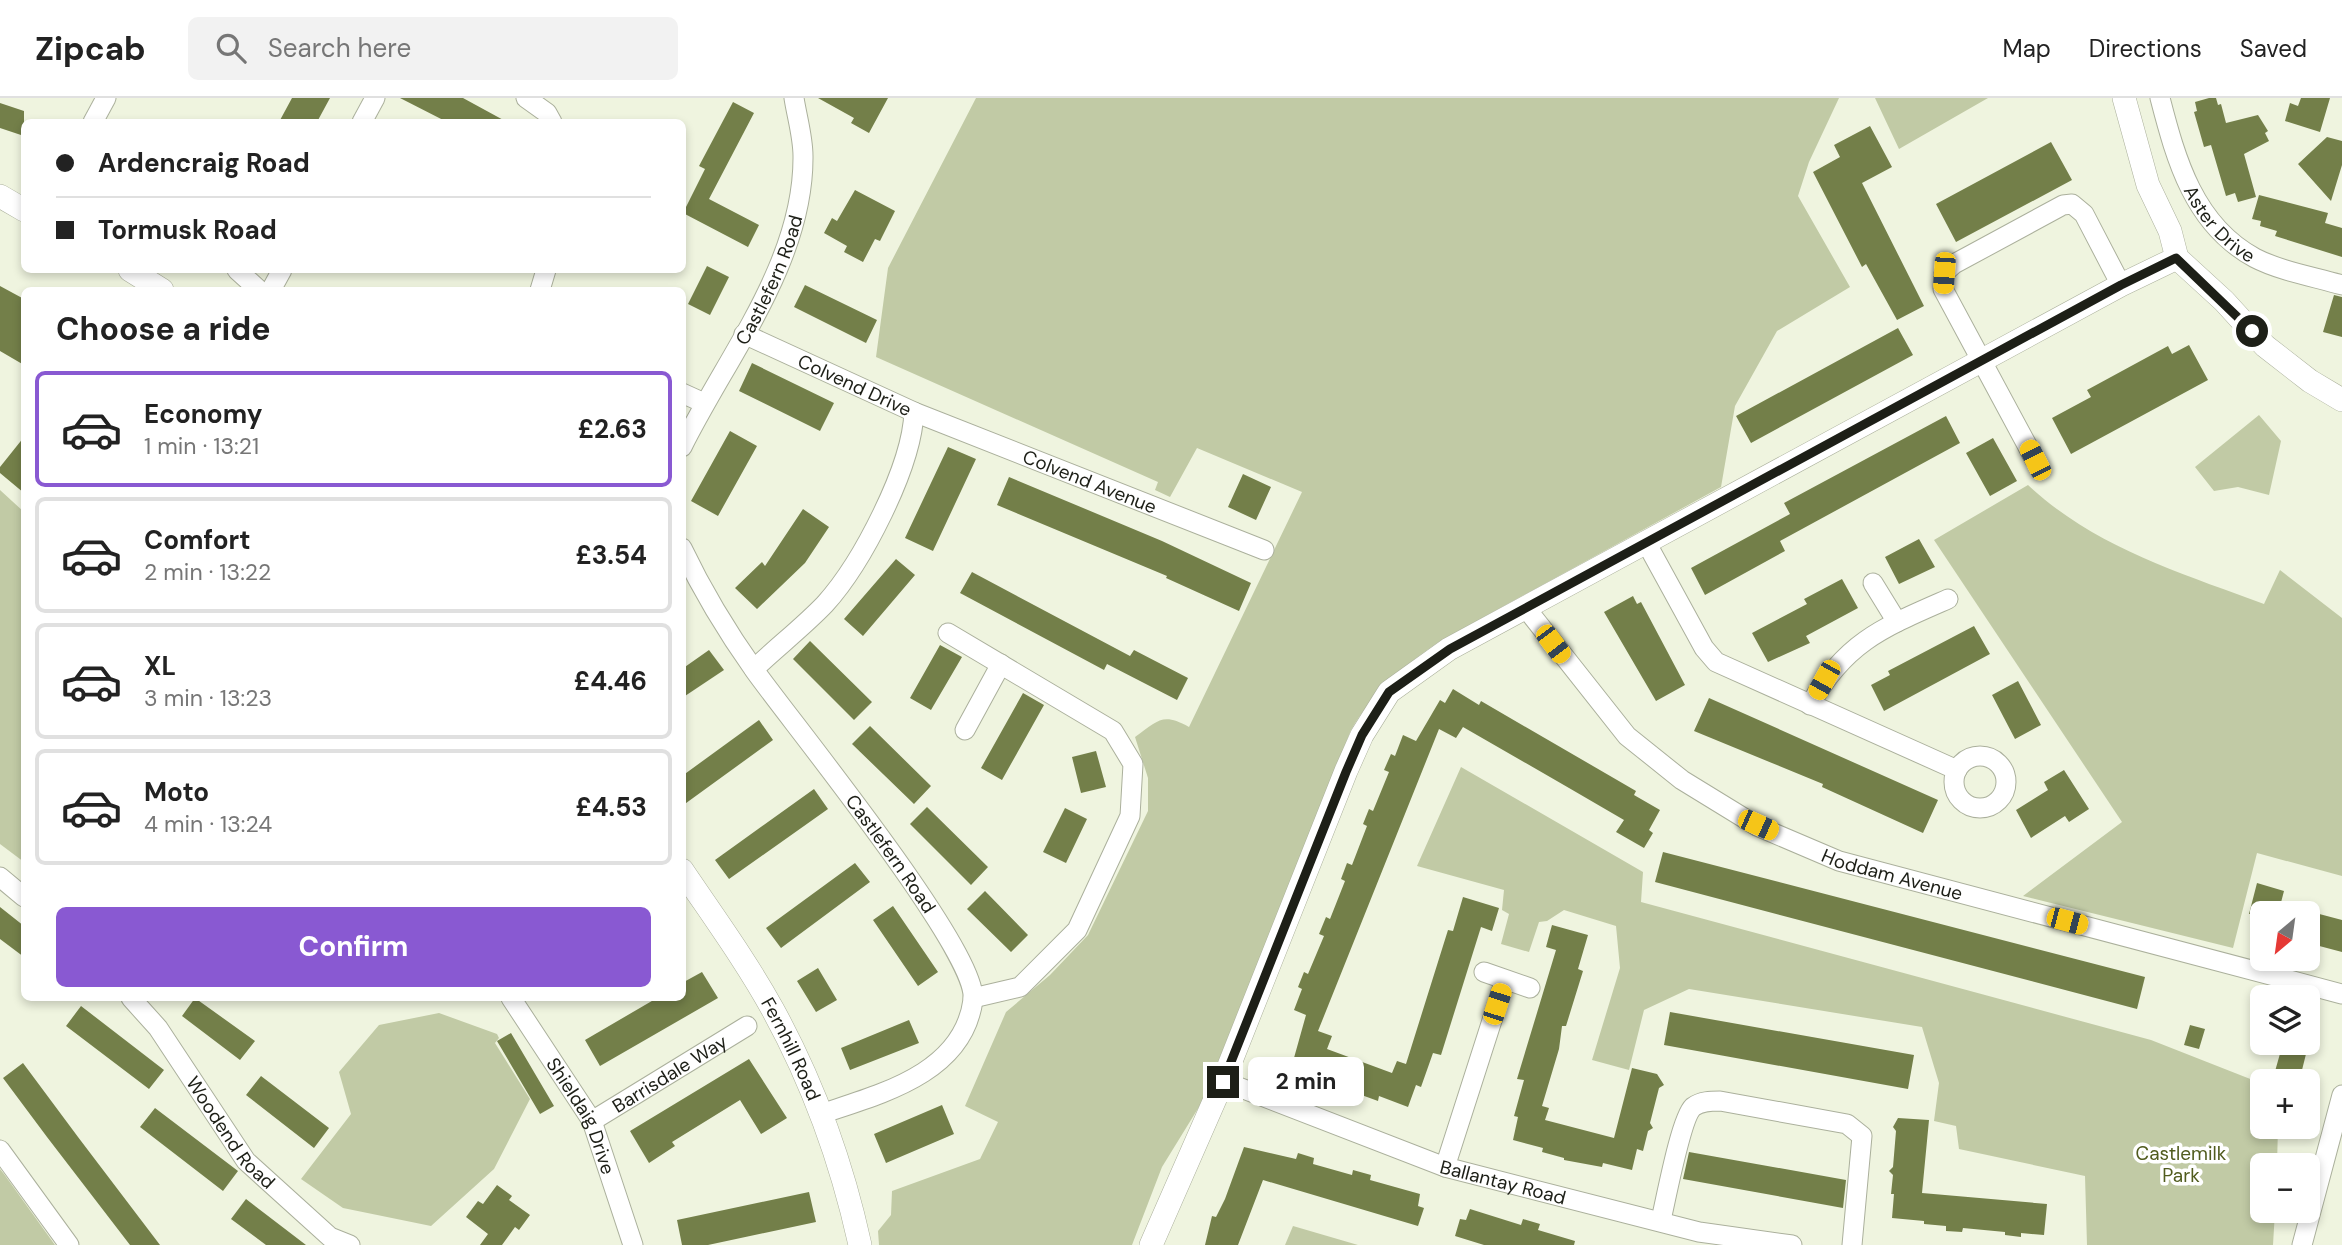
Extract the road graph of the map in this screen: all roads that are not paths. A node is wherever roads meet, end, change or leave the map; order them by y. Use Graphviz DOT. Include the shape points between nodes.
graph roads {
  1 [pos="375,98"];
  2 [pos="526,98"];
  3 [pos="794,98"];
  4 [pos="2124,98"];
  5 [pos="2160,98"];
  6 [pos="102,99"];
  7 [pos="94,119"];
  8 [pos="364,119"];
  9 [pos="550,119"];
  10 [pos="0,196"];
  11 [pos="21,208"];
  12 [pos="2176,258"];
  13 [pos="135,273"];
  14 [pos="240,273"];
  15 [pos="2121,285"];
  16 [pos="2342,285"];
  17 [pos="157,287"];
  18 [pos="256,287"];
  19 [pos="744,334"];
  20 [pos="1983,361"];
  21 [pos="686,395"];
  22 [pos="2342,400"];
  23 [pos="704,403"];
  24 [pos="914,412"];
  25 [pos="686,439"];
  26 [pos="2035,460"];
  27 [pos="1647,544"];
  28 [pos="1264,550"];
  29 [pos="686,555"];
  30 [pos="1873,583"];
  31 [pos="1948,599"];
  32 [pos="1525,607"];
  33 [pos="1897,622"];
  34 [pos="948,633"];
  35 [pos="1001,664"];
  36 [pos="754,669"];
  37 [pos="1810,705"];
  38 [pos="965,730"];
  39 [pos="1957,770"];
  40 [pos="686,876"];
  41 [pos="0,877"];
  42 [pos="21,894"];
  43 [pos="1484,972"];
  44 [pos="1506,980"];
  45 [pos="1530,988"];
  46 [pos="2342,994"];
  47 [pos="973,998"];
  48 [pos="134,1001"];
  49 [pos="513,1001"];
  50 [pos="747,1026"];
  51 [pos="1223,1082"];
  52 [pos="2342,1095"];
  53 [pos="821,1114"];
  54 [pos="592,1121"];
  55 [pos="0,1150"];
  56 [pos="1445,1167"];
  57 [pos="1661,1220"];
  58 [pos="1698,1238"];
  59 [pos="69,1245"];
  60 [pos="350,1245"];
  61 [pos="633,1245"];
  62 [pos="860,1245"];
  63 [pos="1151,1245"];
  64 [pos="1792,1245"];
  65 [pos="1852,1245"];
  66 [pos="2302,1245"];
  1 -- 8 [label="street"];
  2 -- 9 [label="street"];
  3 -- 19 [label="street, Castlefern Road" via="803,156 795,217 775,275"];
  4 -- 12 [label="street" via="2148,185 2170,232"];
  5 -- 16 [label="street, Aster Drive" via="2183,178 2210,223 2256,258"];
  6 -- 7 [label="street"];
  10 -- 11 [label="street"];
  12 -- 15 [label="street"];
  12 -- 22 [label="street" via="2265,346"];
  13 -- 17 [label="street"];
  14 -- 18 [label="street"];
  15 -- 20 [label="street"];
  15 -- 20 [label="street" via="2084,214 2072,204 1954,264 1944,273 1943,289"];
  19 -- 23 [label="street, Castlefern Road"];
  19 -- 24 [label="street, Colvend Drive"];
  20 -- 26 [label="street"];
  20 -- 27 [label="street"];
  21 -- 23 [label="street"];
  23 -- 25 [label="street, Castlefern Road"];
  24 -- 28 [label="street, Colvend Avenue"];
  24 -- 36 [label="street, Colvend Drive" via="913,433 895,484 864,551 825,603"];
  27 -- 32 [label="street"];
  27 -- 37 [label="street" via="1716,662"];
  29 -- 36 [label="street, Castlefern Road"];
  30 -- 33 [label="street"];
  31 -- 33 [label="street"];
  32 -- 46 [label="street, Hoddam Avenue" via="1627,736 1706,797 1758,825 1839,861"];
  32 -- 51 [label="street" via="1450,649 1389,692 1346,772"];
  33 -- 37 [label="street" via="1850,650"];
  34 -- 35 [label="street"];
  35 -- 38 [label="street"];
  35 -- 47 [label="street" via="1113,731 1133,764 1130,816 1076,930 1020,987"];
  36 -- 47 [label="street, Castlefern Road" via="930,907 966,970"];
  37 -- 39 [label="street"];
  40 -- 53 [label="street, Fernhill Road" via="773,1011"];
  41 -- 42 [label="street"];
  43 -- 44 [label="street"];
  44 -- 45 [label="street"];
  44 -- 56 [label="street"];
  47 -- 53 [label="street" via="962,1031 941,1060 897,1088"];
  48 -- 60 [label="street, Woodend Road" via="158,1028 246,1161 330,1237"];
  49 -- 54 [label="street, Shieldaig Drive"];
  50 -- 54 [label="street, Barrisdale Way"];
  51 -- 56 [label="street, Ballantay Road"];
  51 -- 63 [label="street"];
  52 -- 66 [label="street"];
  53 -- 62 [label="street, Fernhill Road" via="849,1193"];
  54 -- 61 [label="street, Shieldaig Drive"];
  55 -- 59 [label="street"];
  56 -- 57 [label="street, Ballantay Road"];
  57 -- 58 [label="street, Ballantay Road"];
  57 -- 65 [label="street" via="1692,1108 1720,1101 1847,1125 1862,1136"];
  58 -- 64 [label="street, Ballantay Road"];
}
